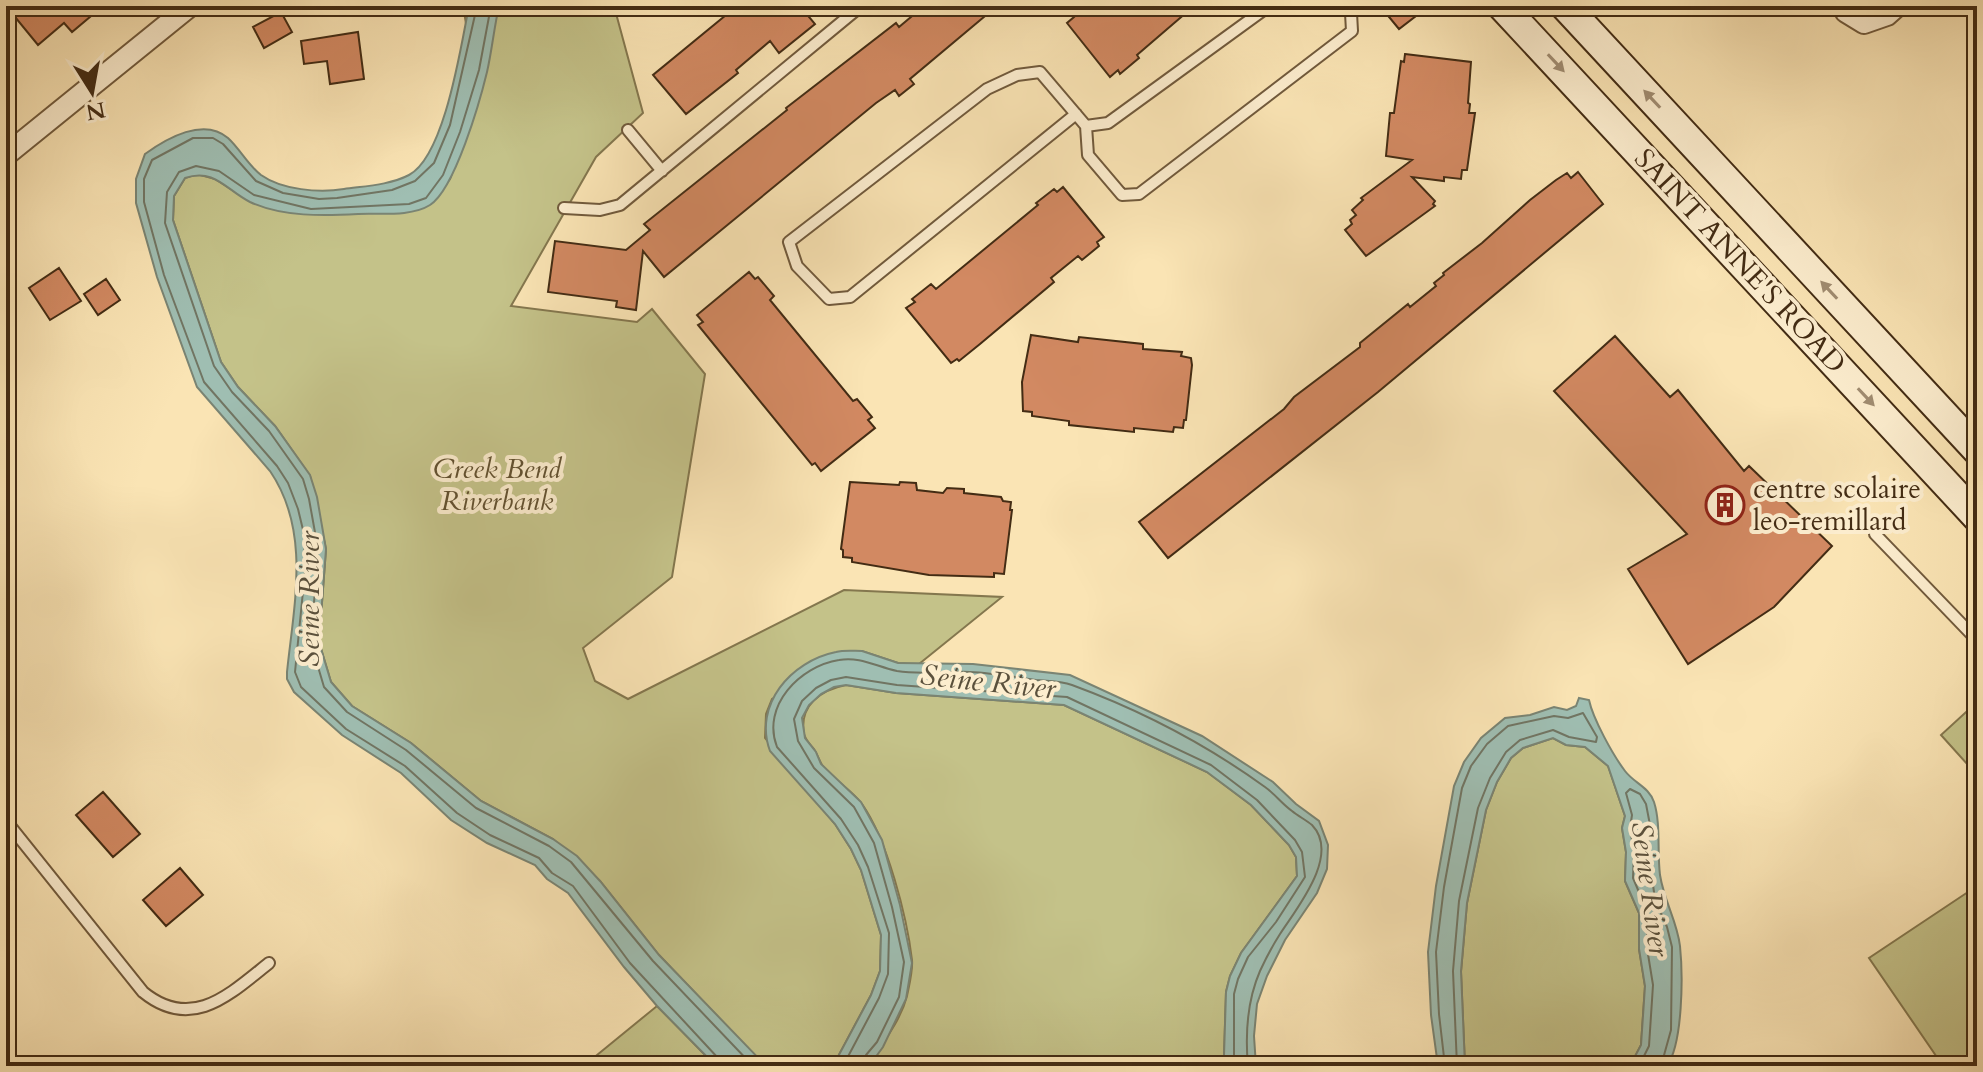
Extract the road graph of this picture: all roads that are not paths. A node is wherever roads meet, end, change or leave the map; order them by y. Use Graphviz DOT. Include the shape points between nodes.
graph roads {
  1 [pos="190,6"];
  2 [pos="1269,6"];
  3 [pos="1346,6"];
  4 [pos="1502,6"];
  5 [pos="1565,6"];
  6 [pos="1846,6"];
  7 [pos="1897,6"];
  8 [pos="854,8"];
  9 [pos="1076,114"];
  10 [pos="1086,126"];
  11 [pos="628,130"];
  12 [pos="6,155"];
  13 [pos="662,171"];
  14 [pos="564,208"];
  15 [pos="1977,450"];
  16 [pos="1977,517"];
  17 [pos="1875,534"];
  18 [pos="1977,640"];
  19 [pos="6,821"];
  20 [pos="269,963"];
  1 -- 12 [label="street"];
  2 -- 10 [label="lane" via="1108,123"];
  3 -- 10 [label="lane" via="1352,31 1139,194 1122,195 1088,155"];
  4 -- 16 [label="main road, SAINT ANNE'S ROAD, one-way"];
  15 -- 5 [label="main road, SAINT ANNE'S ROAD, one-way"];
  6 -- 7 [label="street" via="1846,12 1864,23"];
  8 -- 13 [label="lane"];
  9 -- 9 [label="lane" via="1040,72 1017,75 987,89 789,242 797,266 829,299 850,297"];
  9 -- 10 [label="lane"];
  11 -- 13 [label="lane"];
  13 -- 14 [label="lane" via="620,205"];
  17 -- 18 [label="lane"];
  19 -- 20 [label="lane" via="154,1001 193,1010 209,1005"];
}
